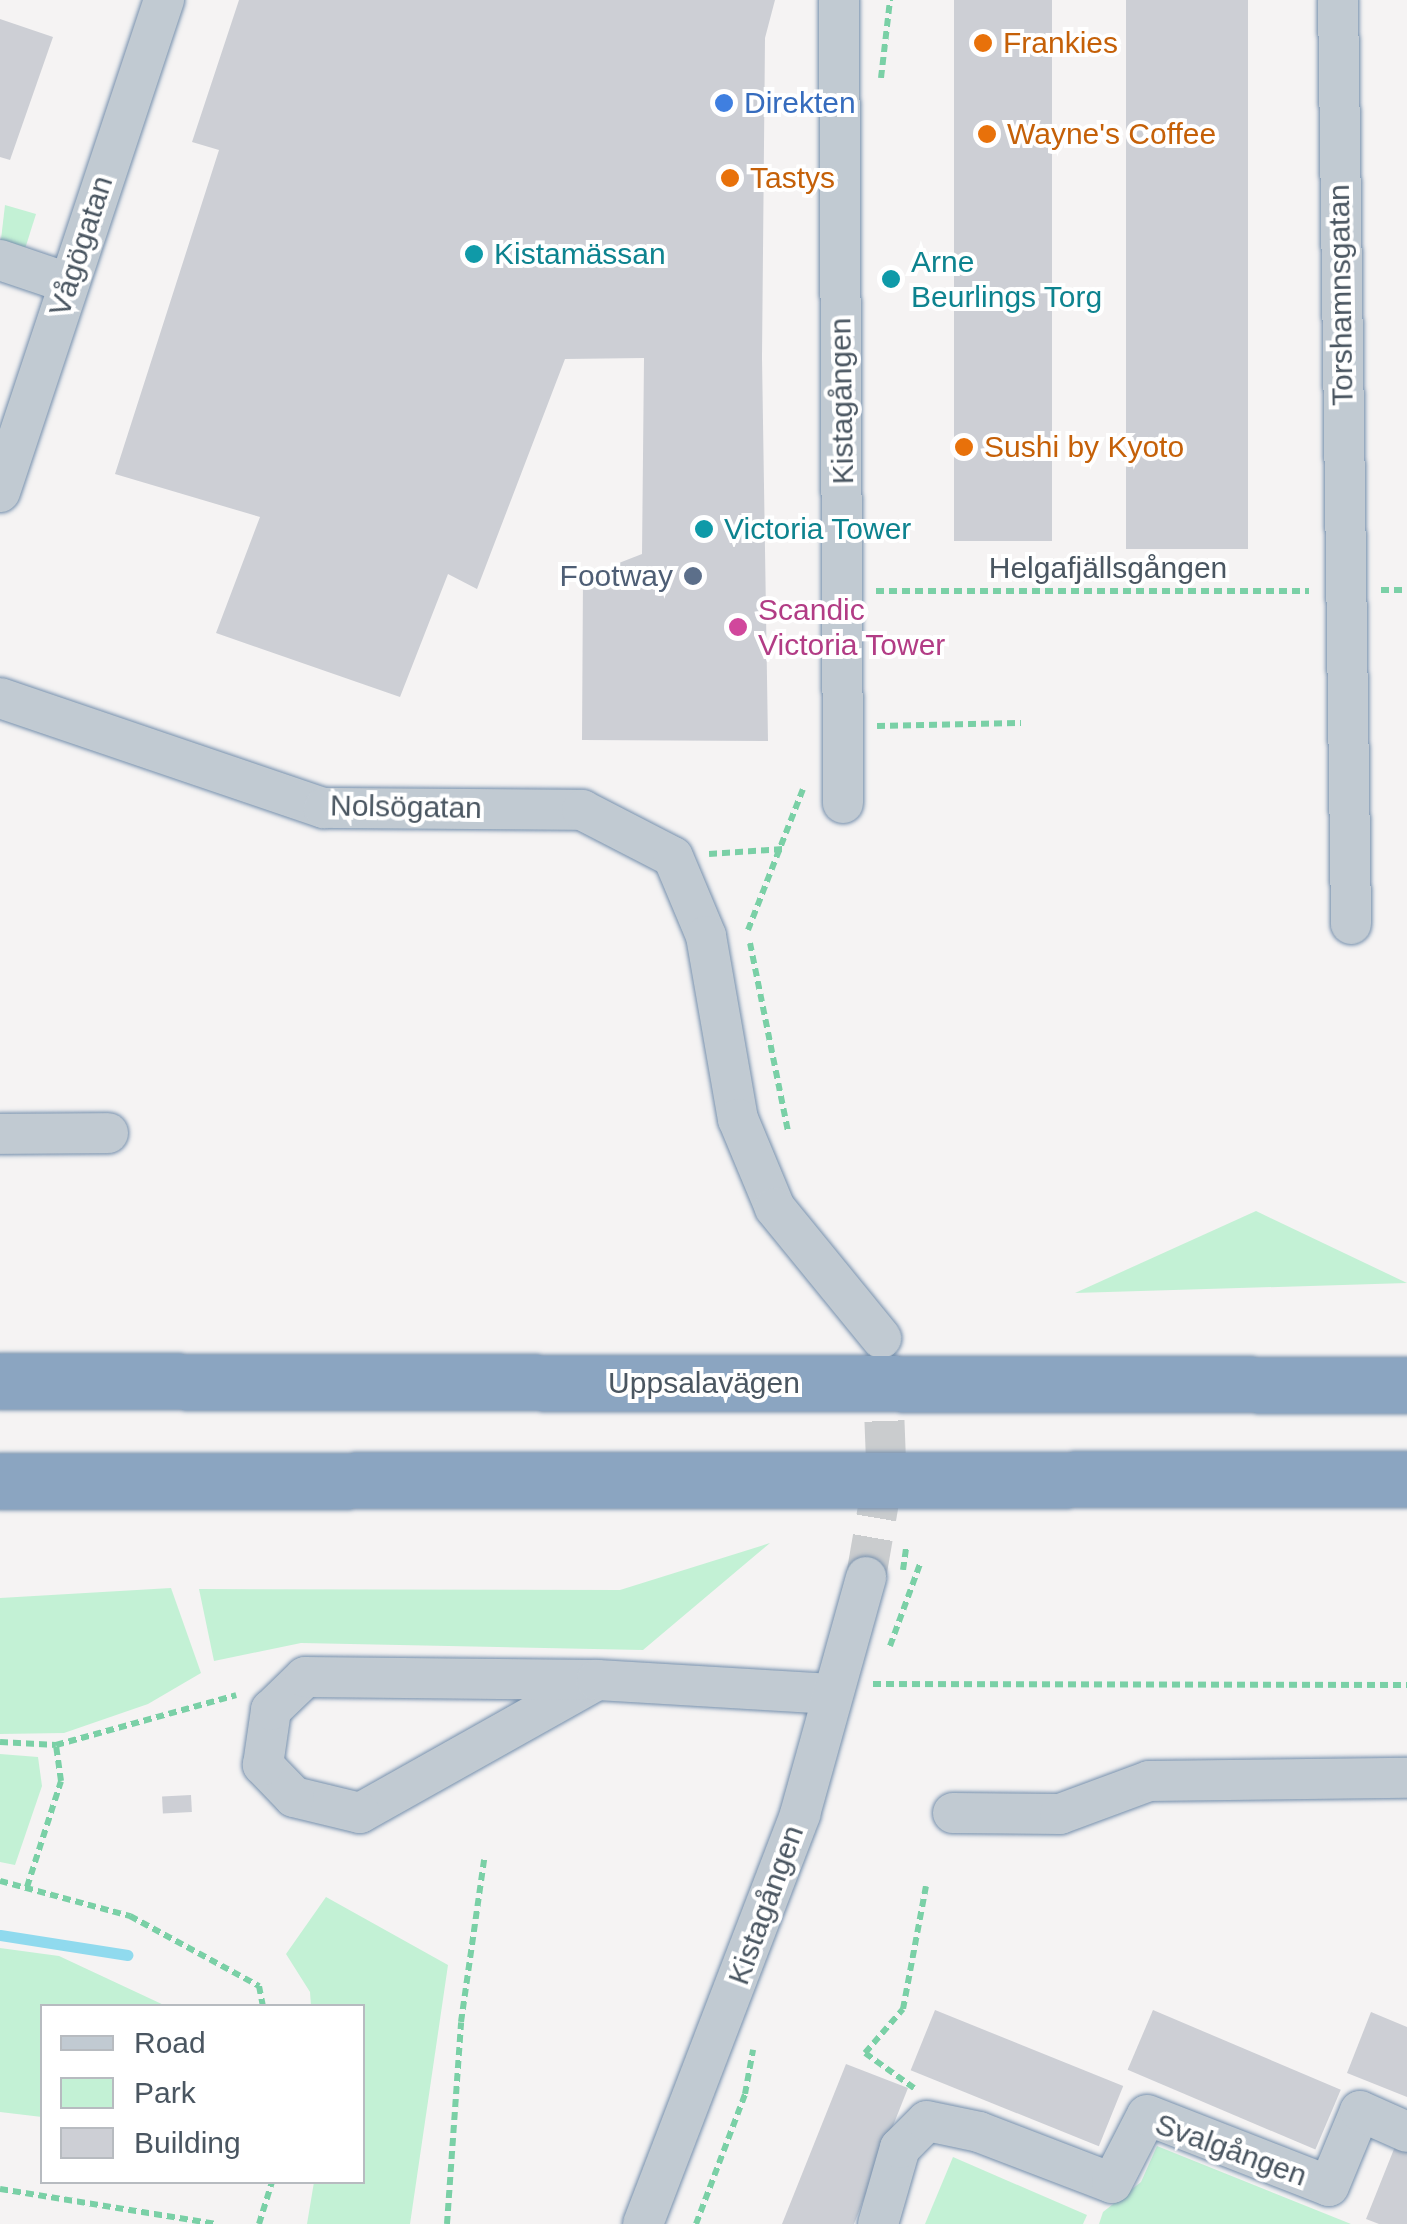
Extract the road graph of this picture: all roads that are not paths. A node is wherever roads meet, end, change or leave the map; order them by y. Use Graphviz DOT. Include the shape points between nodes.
graph roads {
  1 [pos="164,0"];
  2 [pos="839,0"];
  3 [pos="1338,0"];
  4 [pos="0,260"];
  5 [pos="68,283"];
  6 [pos="0,492"];
  7 [pos="0,698"];
  8 [pos="843,803"];
  9 [pos="1351,924"];
  10 [pos="108,1133"];
  11 [pos="0,1134"];
  12 [pos="881,1338"];
  13 [pos="0,1381"];
  14 [pos="1407,1385"];
  15 [pos="1407,1479"];
  16 [pos="0,1481"];
  17 [pos="866,1577"];
  18 [pos="597,1680"];
  19 [pos="847,1688"];
  20 [pos="1407,1778"];
  21 [pos="952,1813"];
  22 [pos="1407,2132"];
  23 [pos="643,2224"];
  24 [pos="878,2224"];
  1 -- 5 [label="street, Vågögatan"];
  2 -- 8 [label="street, Kistagången"];
  3 -- 9 [label="street, Torshamnsgatan"];
  4 -- 5 [label="street"];
  5 -- 6 [label="street, Vågögatan"];
  7 -- 12 [label="street, Nolsögatan" via="324,808 582,810 673,857 706,936 738,1119 775,1208"];
  10 -- 11 [label="street"];
  13 -- 14 [label="highway, Uppsalavägen"];
  15 -- 16 [label="highway"];
  17 -- 19 [label="street, Kistagången"];
  18 -- 18 [label="street" via="305,1676 271,1710 262,1765 294,1797 360,1813"];
  18 -- 19 [label="street"];
  19 -- 23 [label="street, Kistagången"];
  20 -- 21 [label="street" via="1149,1781 1060,1814"];
  22 -- 24 [label="street, Svalgången" via="1360,2111 1329,2186 1147,2114 1112,2183 980,2132 926,2121 900,2148"];
}
